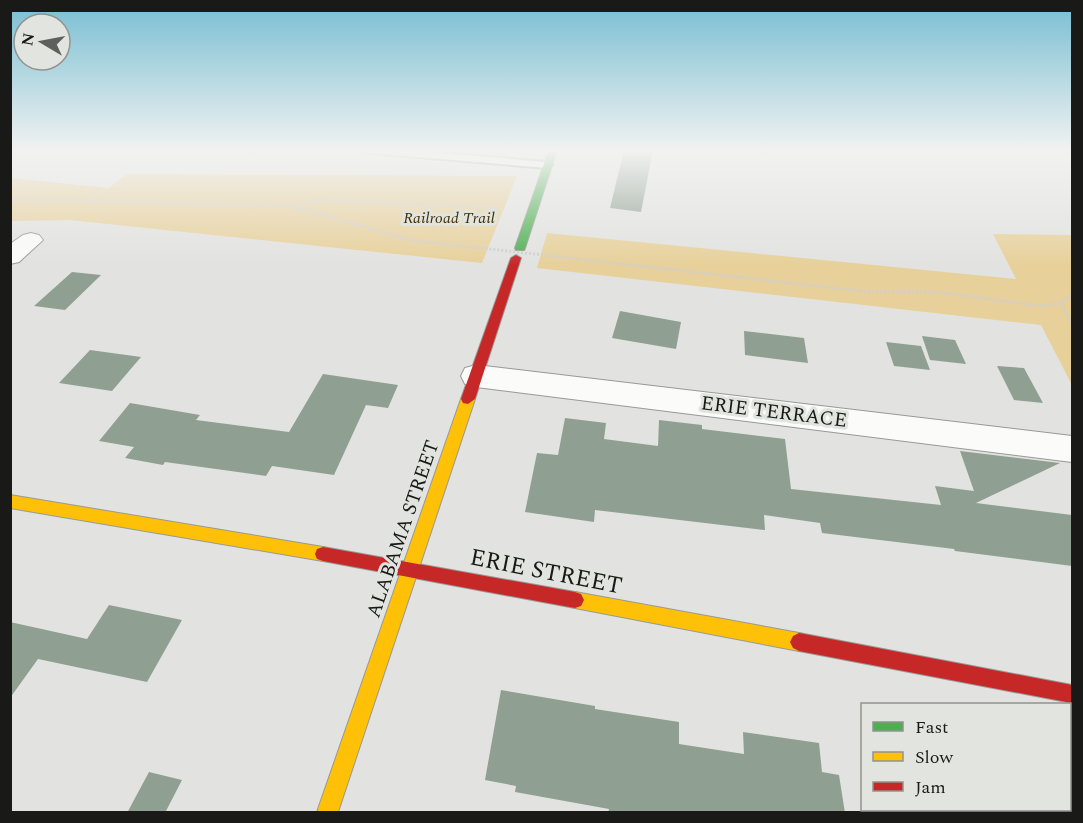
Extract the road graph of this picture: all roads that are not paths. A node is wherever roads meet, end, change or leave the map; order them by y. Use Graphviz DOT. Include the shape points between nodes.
graph roads {
  1 [pos="539,188"];
  2 [pos="31,240"];
  3 [pos="10,257"];
  4 [pos="476,376"];
  5 [pos="1072,449"];
  6 [pos="10,501"];
  7 [pos="410,569"];
  8 [pos="1072,694"];
  9 [pos="327,813"];
  1 -- 4 [label="main road, ALABAMA STREET"];
  2 -- 3 [label="street"];
  4 -- 5 [label="street, ERIE TERRACE"];
  4 -- 7 [label="main road, ALABAMA STREET"];
  6 -- 7 [label="main road, ERIE STREET"];
  7 -- 8 [label="main road, ERIE STREET"];
  7 -- 9 [label="main road, ALABAMA STREET"];
}
